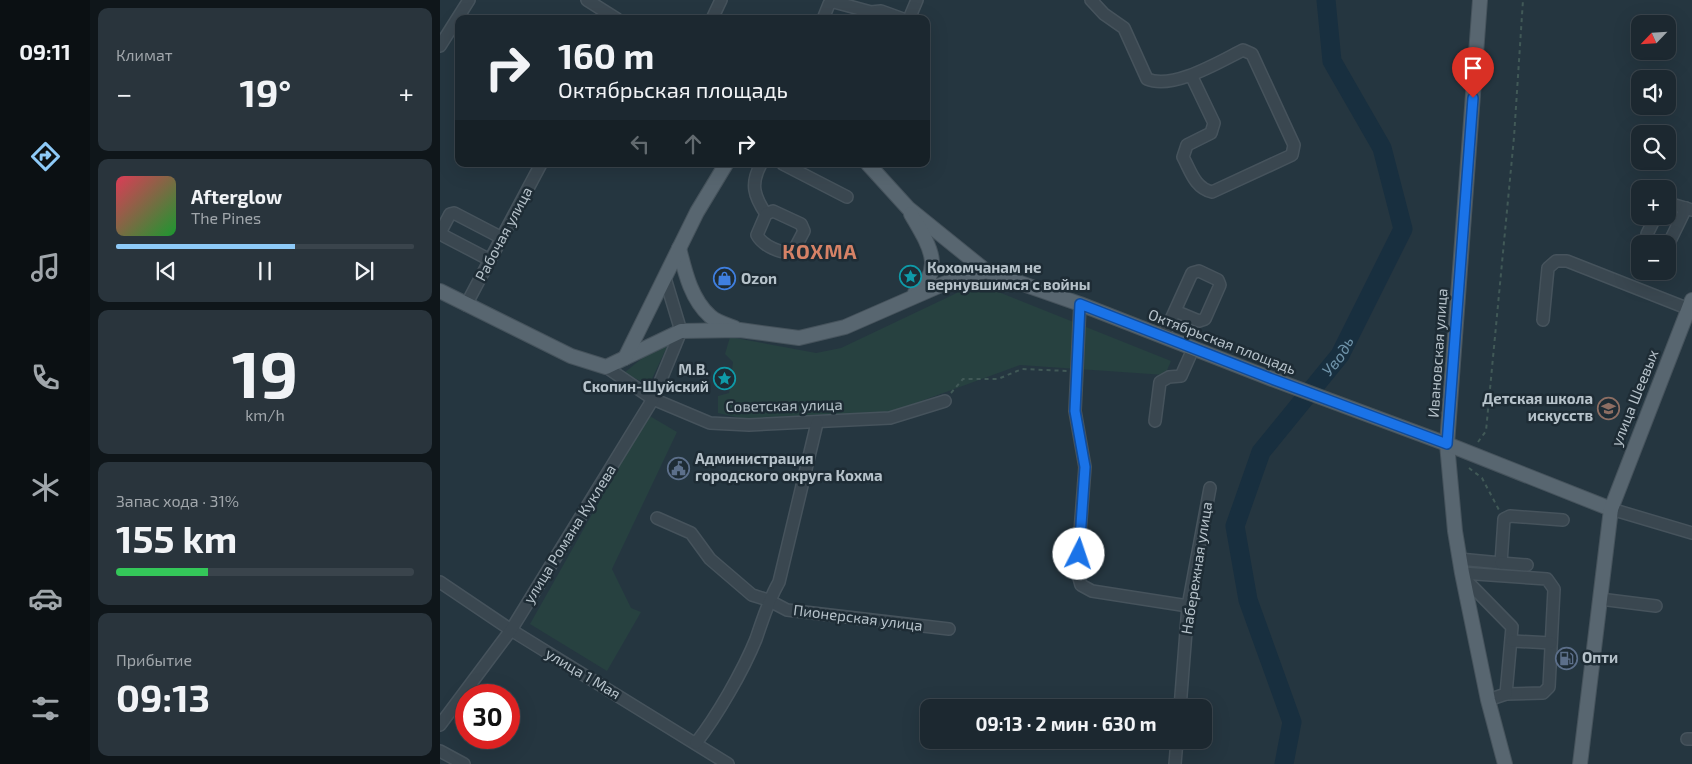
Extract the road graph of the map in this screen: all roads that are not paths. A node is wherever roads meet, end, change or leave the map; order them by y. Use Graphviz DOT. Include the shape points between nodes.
graph roads {
  1 [pos="470,0"];
  2 [pos="587,0"];
  3 [pos="721,0"];
  4 [pos="917,0"];
  5 [pos="1091,0"];
  6 [pos="1480,0"];
  7 [pos="460,15"];
  8 [pos="611,15"];
  9 [pos="714,15"];
  10 [pos="824,15"];
  11 [pos="880,15"];
  12 [pos="911,15"];
  13 [pos="455,23"];
  14 [pos="440,46"];
  15 [pos="1191,75"];
  16 [pos="539,167"];
  17 [pos="724,167"];
  18 [pos="759,167"];
  19 [pos="790,167"];
  20 [pos="871,167"];
  21 [pos="848,197"];
  22 [pos="1676,205"];
  23 [pos="908,208"];
  24 [pos="1689,209"];
  25 [pos="766,214"];
  26 [pos="1652,225"];
  27 [pos="1647,234"];
  28 [pos="1674,235"];
  29 [pos="502,238"];
  30 [pos="679,248"];
  31 [pos="490,260"];
  32 [pos="986,272"];
  33 [pos="665,278"];
  34 [pos="440,291"];
  35 [pos="909,298"];
  36 [pos="1080,304"];
  37 [pos="1690,304"];
  38 [pos="466,305"];
  39 [pos="1175,311"];
  40 [pos="1543,320"];
  41 [pos="740,330"];
  42 [pos="681,332"];
  43 [pos="1163,337"];
  44 [pos="1193,349"];
  45 [pos="625,358"];
  46 [pos="606,366"];
  47 [pos="653,399"];
  48 [pos="945,401"];
  49 [pos="1155,420"];
  50 [pos="817,423"];
  51 [pos="1447,444"];
  52 [pos="1210,488"];
  53 [pos="1611,509"];
  54 [pos="657,518"];
  55 [pos="1564,520"];
  56 [pos="1692,532"];
  57 [pos="1500,563"];
  58 [pos="1527,565"];
  59 [pos="1461,569"];
  60 [pos="440,582"];
  61 [pos="1600,599"];
  62 [pos="768,600"];
  63 [pos="1188,606"];
  64 [pos="1656,606"];
  65 [pos="949,629"];
  66 [pos="511,630"];
  67 [pos="1512,641"];
  68 [pos="1551,643"];
  69 [pos="1506,694"];
  70 [pos="1181,699"];
  71 [pos="1488,700"];
  72 [pos="440,725"];
  73 [pos="696,743"];
  74 [pos="1176,749"];
  75 [pos="440,751"];
  76 [pos="464,764"];
  77 [pos="728,764"];
  78 [pos="1175,764"];
  79 [pos="1505,764"];
  80 [pos="1580,764"];
  1 -- 7 [label="street"];
  2 -- 8 [label="street"];
  3 -- 9 [label="street"];
  4 -- 12 [label="street"];
  5 -- 15 [label="street" via="1124,28 1147,79 1156,83"];
  6 -- 51 [label="main road, Ивановская улица"];
  10 -- 11 [label="street" via="829,4 834,2"];
  13 -- 14 [label="street"];
  15 -- 15 [label="street" via="1214,123 1211,133 1187,145 1183,157 1203,190 1212,192 1292,155 1294,145 1252,54 1243,50"];
  16 -- 29 [label="street, Рабочая улица"];
  17 -- 30 [label="main road"];
  18 -- 25 [label="street" via="754,198"];
  19 -- 21 [label="street"];
  20 -- 23 [label="main road"];
  22 -- 24 [label="street"];
  23 -- 32 [label="main road"];
  23 -- 35 [label="main road" via="931,250 933,264 932,276"];
  24 -- 28 [label="street"];
  26 -- 27 [label="street"];
  29 -- 31 [label="street, Рабочая улица"];
  29 -- 31 [label="street" via="454,213 450,214 442,231 444,236"];
  30 -- 33 [label="main road"];
  30 -- 41 [label="main road" via="686,277 697,300 711,317"];
  31 -- 38 [label="street, Рабочая улица"];
  32 -- 35 [label="main road" via="964,276"];
  32 -- 36 [label="main road, Октябрьская площадь"];
  33 -- 42 [label="street"];
  33 -- 45 [label="main road"];
  34 -- 38 [label="main road, Советская улица"];
  35 -- 41 [label="main road" via="845,327 799,338"];
  36 -- 43 [label="main road, Октябрьская площадь"];
  36 -- 63 [label="street" via="1075,411 1085,467 1078,571 1081,586 1092,591"];
  37 -- 40 [label="street" via="1568,261 1556,261 1548,268"];
  37 -- 53 [label="main road, улица Шеевых"];
  38 -- 46 [label="main road, Советская улица" via="571,356"];
  39 -- 39 [label="street" via="1192,274 1199,271 1218,280 1220,285 1205,320 1199,321"];
  39 -- 43 [label="street"];
  41 -- 42 [label="main road"];
  42 -- 45 [label="main road"];
  42 -- 47 [label="street, улица Романа Куклева"];
  43 -- 44 [label="main road, Октябрьская площадь"];
  44 -- 49 [label="street" via="1181,376 1168,377 1160,382"];
  44 -- 51 [label="main road, Октябрьская площадь"];
  45 -- 46 [label="main road"];
  46 -- 47 [label="street, Советская улица"];
  47 -- 50 [label="street, Советская улица" via="710,423"];
  47 -- 66 [label="street, улица Романа Куклева"];
  48 -- 50 [label="street, Советская улица" via="890,418"];
  50 -- 62 [label="street" via="779,582"];
  51 -- 53 [label="main road, Октябрьская площадь"];
  51 -- 59 [label="main road, Ивановская улица"];
  52 -- 63 [label="street, Набережная улица"];
  53 -- 56 [label="street"];
  53 -- 61 [label="main road"];
  54 -- 62 [label="street, Пионерская улица" via="691,533 710,559 752,595"];
  55 -- 57 [label="street" via="1510,516 1504,519"];
  57 -- 58 [label="street"];
  57 -- 59 [label="street"];
  59 -- 67 [label="street" via="1512,627"];
  59 -- 68 [label="street" via="1547,579 1554,589"];
  59 -- 71 [label="main road, Ивановская улица"];
  60 -- 66 [label="street, улица 1 Мая"];
  61 -- 64 [label="street"];
  61 -- 80 [label="main road"];
  62 -- 65 [label="street, Пионерская улица" via="787,610"];
  62 -- 73 [label="street" via="755,640 712,722"];
  63 -- 70 [label="street, Набережная улица"];
  66 -- 72 [label="street, улица Романа Куклева"];
  66 -- 73 [label="street, улица 1 Мая"];
  67 -- 68 [label="street"];
  67 -- 69 [label="street"];
  68 -- 69 [label="street" via="1549,687 1543,693"];
  69 -- 71 [label="street"];
  71 -- 79 [label="main road, Ивановская улица"];
  73 -- 77 [label="street, улица 1 Мая"];
  74 -- 78 [label="street"];
  75 -- 76 [label="street"];
}
